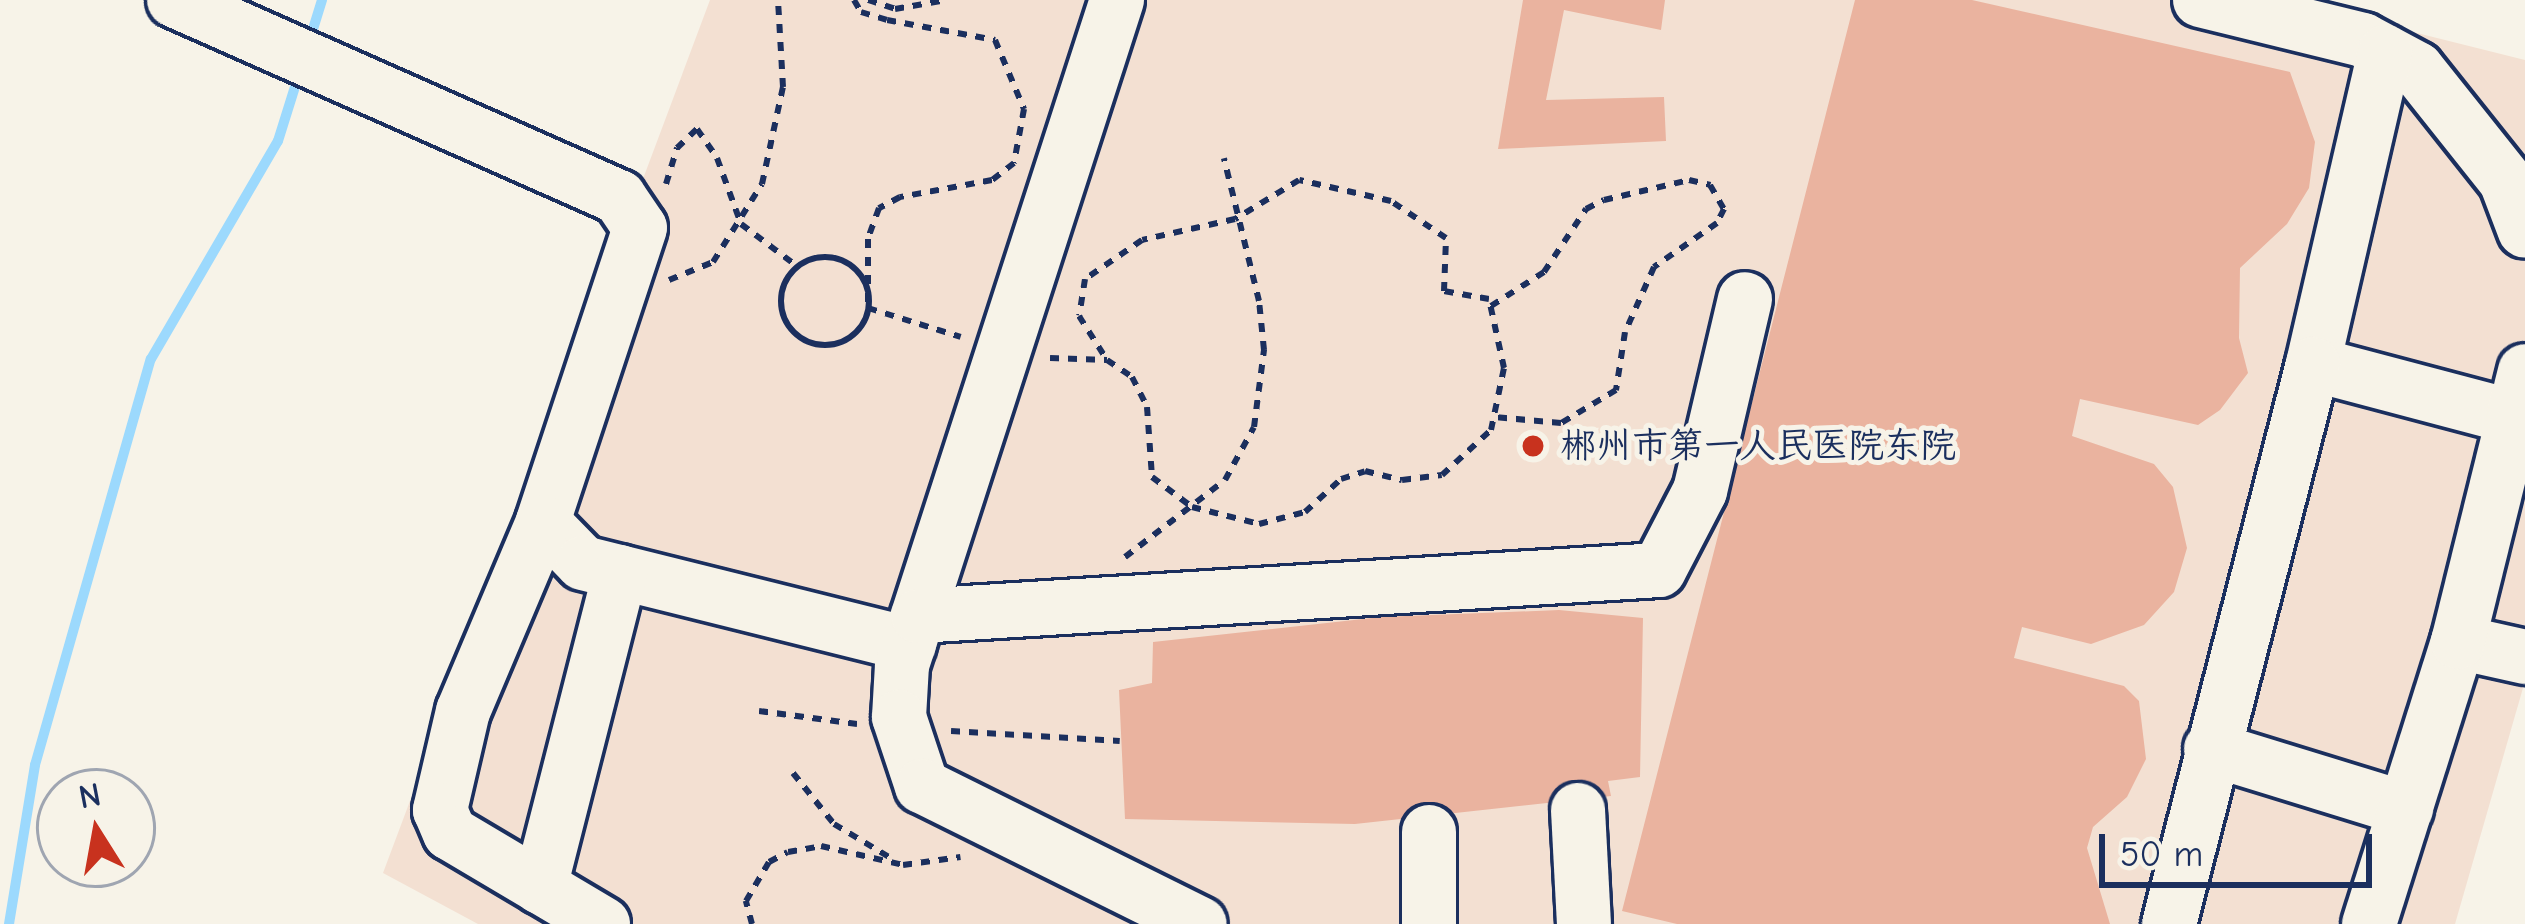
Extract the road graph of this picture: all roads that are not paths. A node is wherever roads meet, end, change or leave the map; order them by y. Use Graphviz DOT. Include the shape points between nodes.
graph roads {
  1 [pos="174,0"];
  2 [pos="1117,0"];
  3 [pos="2200,0"];
  4 [pos="2385,52"];
  5 [pos="2525,231"];
  6 [pos="1744,299"];
  7 [pos="2313,364"];
  8 [pos="2519,394"];
  9 [pos="543,522"];
  10 [pos="620,572"];
  11 [pos="914,630"];
  12 [pos="2458,642"];
  13 [pos="2525,657"];
  14 [pos="2211,748"];
  15 [pos="2406,808"];
  16 [pos="1578,810"];
  17 [pos="1429,832"];
  18 [pos="540,887"];
  19 [pos="603,924"];
  20 [pos="1200,924"];
  21 [pos="1429,924"];
  22 [pos="1584,924"];
  23 [pos="2169,924"];
  24 [pos="2369,924"];
  1 -- 9 [label="street" via="624,204 640,228"];
  2 -- 11 [label="street"];
  3 -- 4 [label="street"];
  4 -- 5 [label="street" via="2417,69 2506,182"];
  4 -- 7 [label="street"];
  6 -- 11 [label="street" via="1700,491 1659,570"];
  7 -- 8 [label="street"];
  7 -- 14 [label="street"];
  8 -- 12 [label="street"];
  9 -- 10 [label="street" via="584,563"];
  9 -- 18 [label="street" via="463,711 440,810 450,833"];
  10 -- 11 [label="street"];
  10 -- 18 [label="street"];
  11 -- 20 [label="street" via="898,717 922,786"];
  12 -- 13 [label="street"];
  12 -- 15 [label="street"];
  14 -- 15 [label="street"];
  14 -- 23 [label="street"];
  15 -- 24 [label="street"];
  16 -- 22 [label="street"];
  17 -- 21 [label="street"];
  18 -- 19 [label="street"];
}
